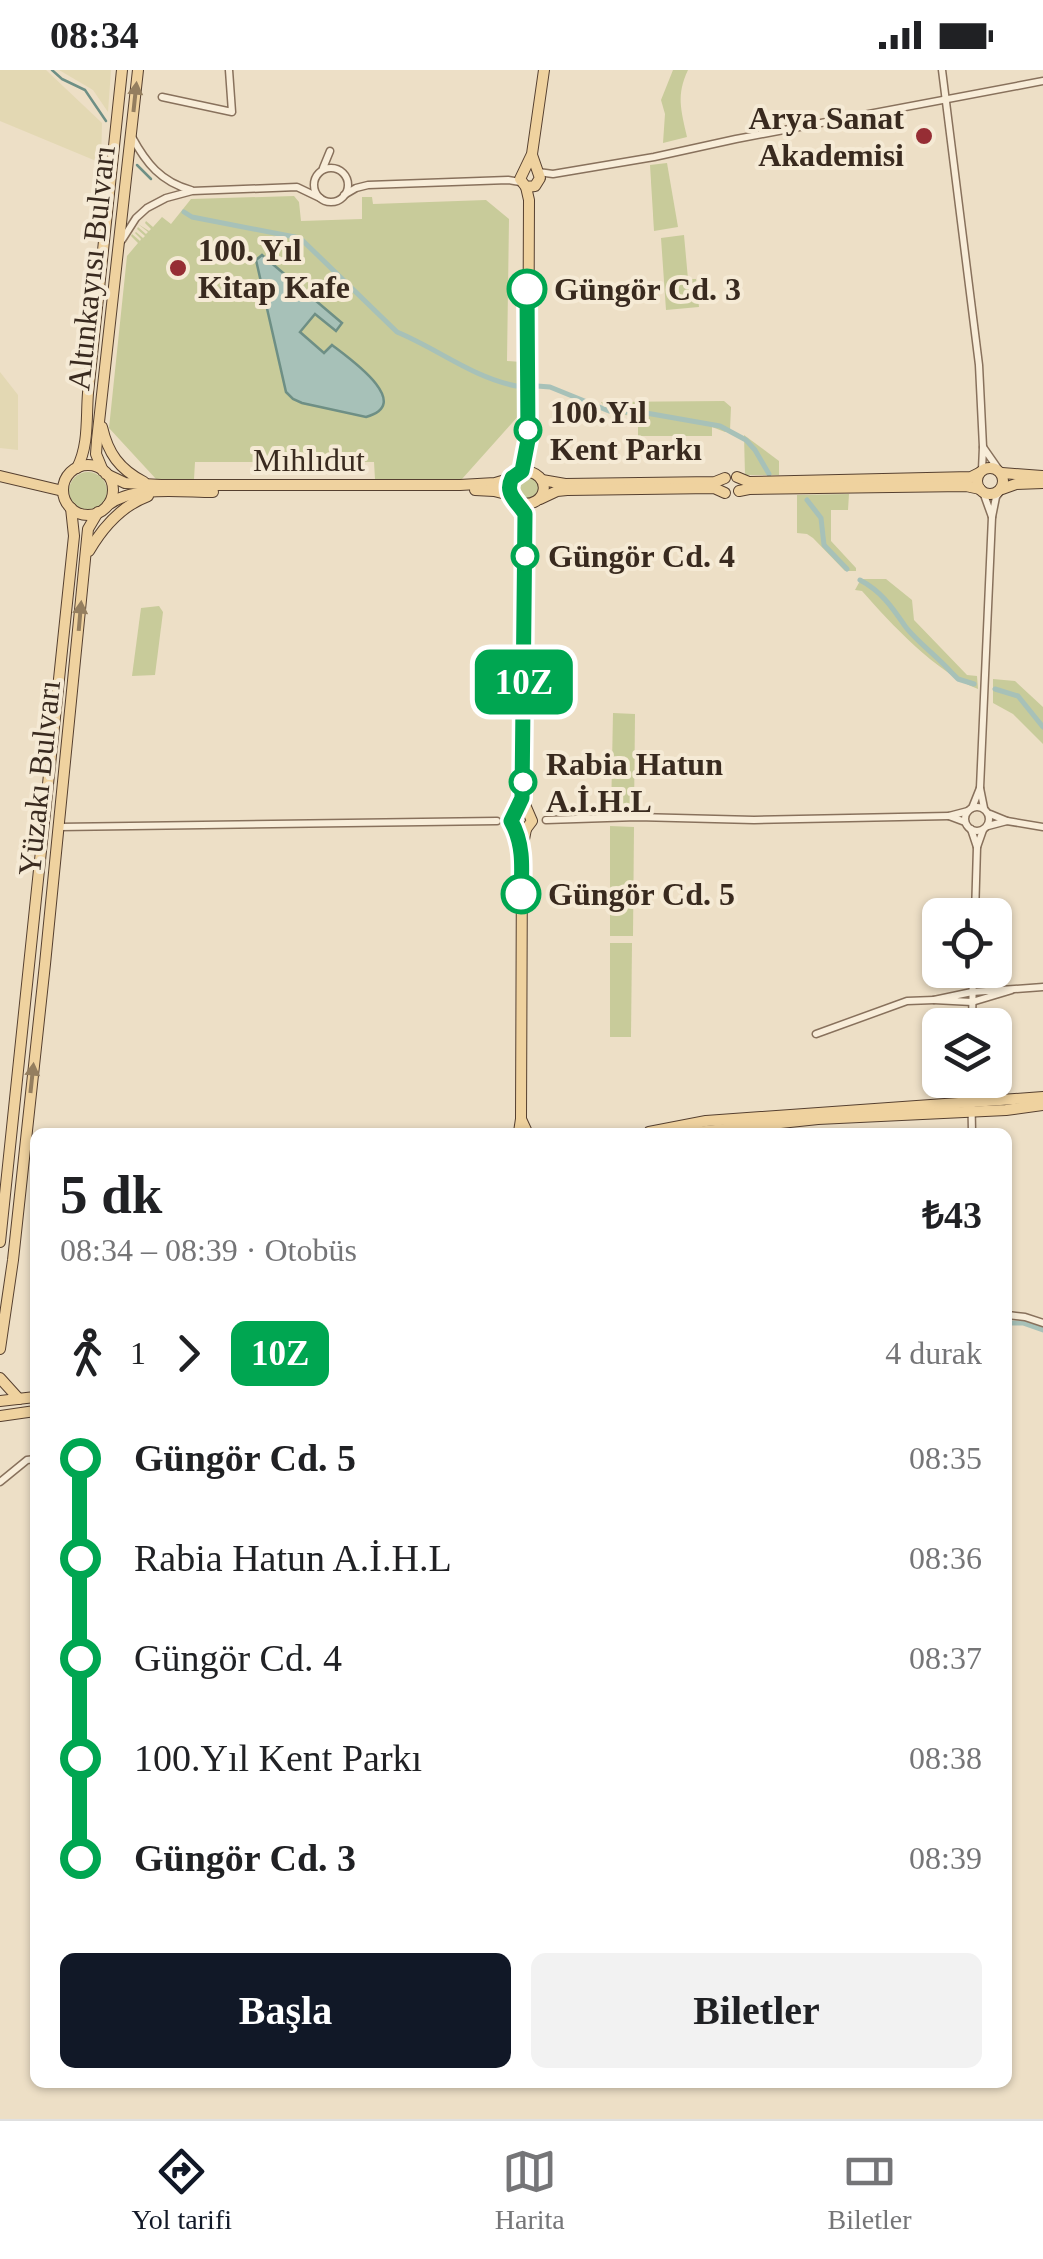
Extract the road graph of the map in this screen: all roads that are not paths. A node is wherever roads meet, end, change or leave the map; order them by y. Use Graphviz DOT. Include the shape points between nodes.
graph roads {
  1 [pos="122,70"];
  2 [pos="138,70"];
  3 [pos="229,70"];
  4 [pos="544,70"];
  5 [pos="942,70"];
  6 [pos="1043,81"];
  7 [pos="162,97"];
  8 [pos="946,100"];
  9 [pos="131,136"];
  10 [pos="342,173"];
  11 [pos="318,174"];
  12 [pos="530,178"];
  13 [pos="368,185"];
  14 [pos="297,187"];
  15 [pos="192,190"];
  16 [pos="344,195"];
  17 [pos="320,198"];
  18 [pos="119,246"];
  19 [pos="99,418"];
  20 [pos="528,440"];
  21 [pos="983,447"];
  22 [pos="77,468"];
  23 [pos="981,471"];
  24 [pos="1000,471"];
  25 [pos="105,472"];
  26 [pos="517,474"];
  27 [pos="0,476"];
  28 [pos="540,477"];
  29 [pos="731,478"];
  30 [pos="1043,480"];
  31 [pos="153,488"];
  32 [pos="1002,490"];
  33 [pos="982,491"];
  34 [pos="63,492"];
  35 [pos="740,492"];
  36 [pos="725,493"];
  37 [pos="514,499"];
  38 [pos="537,501"];
  39 [pos="70,508"];
  40 [pos="103,509"];
  41 [pos="525,514"];
  42 [pos="992,516"];
  43 [pos="86,556"];
  44 [pos="980,788"];
  45 [pos="971,809"];
  46 [pos="987,811"];
  47 [pos="948,816"];
  48 [pos="546,820"];
  49 [pos="521,821"];
  50 [pos="1006,821"];
  51 [pos="968,825"];
  52 [pos="59,827"];
  53 [pos="1043,827"];
  54 [pos="985,828"];
  55 [pos="977,848"];
  56 [pos="976,898"];
  57 [pos="33,923"];
  58 [pos="49,924"];
  59 [pos="1043,987"];
  60 [pos="972,988"];
  61 [pos="1012,990"];
  62 [pos="972,992"];
  63 [pos="934,1000"];
  64 [pos="972,1002"];
  65 [pos="972,1008"];
  66 [pos="816,1034"];
  67 [pos="1043,1097"];
  68 [pos="971,1098"];
  69 [pos="1043,1105"];
  70 [pos="971,1108"];
  71 [pos="522,1128"];
  72 [pos="673,1128"];
  73 [pos="734,1128"];
  74 [pos="972,1128"];
  75 [pos="0,1242"];
  76 [pos="1012,1315"];
  77 [pos="1043,1323"];
  78 [pos="0,1349"];
  79 [pos="0,1378"];
  80 [pos="30,1398"];
  81 [pos="18,1399"];
  82 [pos="0,1401"];
  83 [pos="30,1413"];
  84 [pos="0,1416"];
  85 [pos="30,1460"];
  86 [pos="0,1482"];
  1 -- 22 [label="main road, Altınkayısı Bulvarı" via="85,442"];
  9 -- 2 [label="main road, Altınkayısı Bulvarı, one-way"];
  3 -- 7 [label="street" via="232,112"];
  4 -- 12 [label="main road"];
  5 -- 8 [label="street"];
  6 -- 8 [label="street"];
  8 -- 12 [label="street"];
  8 -- 21 [label="street"];
  9 -- 15 [label="street" via="155,172"];
  9 -- 18 [label="main road, Altınkayısı Bulvarı"];
  10 -- 11 [label="street" via="330,168"];
  10 -- 11 [label="street" via="330,151"];
  10 -- 13 [label="street"];
  10 -- 16 [label="street"];
  11 -- 14 [label="street"];
  11 -- 17 [label="street" via="314,188"];
  12 -- 13 [label="street"];
  12 -- 20 [label="main road"];
  13 -- 16 [label="street"];
  14 -- 15 [label="street"];
  14 -- 17 [label="street"];
  15 -- 18 [label="street" via="147,208"];
  16 -- 17 [label="street" via="331,202"];
  18 -- 19 [label="main road, Altınkayısı Bulvarı"];
  19 -- 25 [label="main road, Altınkayısı Bulvarı" via="96,454"];
  19 -- 31 [label="main road" via="109,452"];
  20 -- 26 [label="main road"];
  20 -- 28 [label="main road"];
  21 -- 23 [label="street"];
  21 -- 24 [label="street"];
  22 -- 25 [label="main road"];
  22 -- 34 [label="main road"];
  23 -- 24 [label="main road"];
  23 -- 29 [label="main road"];
  23 -- 33 [label="main road"];
  24 -- 30 [label="main road"];
  24 -- 32 [label="main road"];
  25 -- 31 [label="main road, Mıhlıdut"];
  25 -- 40 [label="main road" via="112,490"];
  26 -- 28 [label="main road"];
  26 -- 31 [label="main road, Mıhlıdut" via="460,485"];
  26 -- 37 [label="main road" via="509,489"];
  27 -- 34 [label="main road"];
  28 -- 29 [label="main road" via="565,484"];
  28 -- 38 [label="main road" via="544,491"];
  29 -- 35 [label="main road" via="741,482"];
  29 -- 36 [label="main road"];
  30 -- 32 [label="main road"];
  31 -- 37 [label="main road, Mıhlıdut" via="494,491"];
  31 -- 40 [label="main road, Mıhlıdut"];
  31 -- 43 [label="main road" via="106,527"];
  32 -- 33 [label="main road"];
  32 -- 42 [label="street"];
  33 -- 35 [label="main road" via="966,486"];
  33 -- 42 [label="street"];
  34 -- 39 [label="main road"];
  35 -- 36 [label="main road"];
  36 -- 38 [label="main road" via="567,490"];
  37 -- 38 [label="main road" via="524,505"];
  37 -- 41 [label="main road"];
  38 -- 41 [label="main road"];
  39 -- 40 [label="main road" via="86,515"];
  39 -- 57 [label="main road, Yüzakı Bulvarı" via="74,536"];
  40 -- 43 [label="main road, Yüzakı Bulvarı" via="88,528"];
  41 -- 49 [label="main road"];
  42 -- 44 [label="street"];
  52 -- 43 [label="main road, Yüzakı Bulvarı, one-way"];
  44 -- 45 [label="street"];
  44 -- 46 [label="street"];
  45 -- 46 [label="street"];
  45 -- 47 [label="street"];
  45 -- 51 [label="street"];
  46 -- 50 [label="street"];
  46 -- 54 [label="street"];
  47 -- 48 [label="street"];
  47 -- 51 [label="street"];
  48 -- 49 [label="street"];
  48 -- 49 [label="street"];
  49 -- 52 [label="street"];
  49 -- 71 [label="main road"];
  50 -- 53 [label="street"];
  50 -- 54 [label="street"];
  51 -- 54 [label="street"];
  51 -- 55 [label="street"];
  52 -- 58 [label="main road, Yüzakı Bulvarı"];
  54 -- 55 [label="street"];
  55 -- 56 [label="street"];
  57 -- 58 [label="main road"];
  57 -- 75 [label="main road, Yüzakı Bulvarı"];
  78 -- 58 [label="main road, Yüzakı Bulvarı, one-way"];
  59 -- 61 [label="street"];
  60 -- 62 [label="street"];
  61 -- 62 [label="street"];
  61 -- 64 [label="street"];
  62 -- 63 [label="street"];
  62 -- 64 [label="street"];
  63 -- 64 [label="street"];
  63 -- 66 [label="street" via="906,1001"];
  64 -- 65 [label="street"];
  67 -- 70 [label="main road"];
  68 -- 70 [label="street"];
  69 -- 70 [label="main road"];
  70 -- 72 [label="main road" via="845,1110"];
  70 -- 73 [label="main road"];
  70 -- 74 [label="street"];
  76 -- 77 [label="street"];
  79 -- 81 [label="main road"];
  80 -- 81 [label="main road"];
  81 -- 82 [label="main road"];
  83 -- 84 [label="main road"];
  85 -- 86 [label="street"];
}
